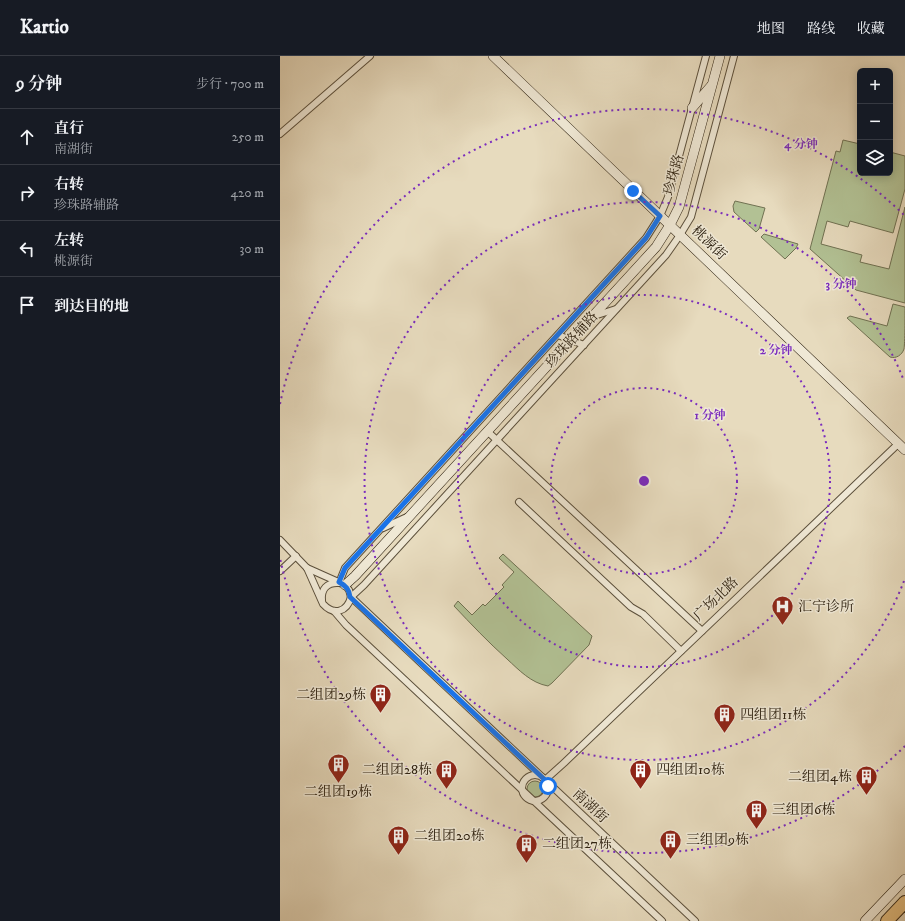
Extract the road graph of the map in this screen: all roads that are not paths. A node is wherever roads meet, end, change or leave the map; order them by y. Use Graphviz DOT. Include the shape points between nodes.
graph roads {
  1 [pos="370,56"];
  2 [pos="493,56"];
  3 [pos="706,56"];
  4 [pos="720,56"];
  5 [pos="734,56"];
  6 [pos="713,84"];
  7 [pos="692,108"];
  8 [pos="280,134"];
  9 [pos="660,216"];
  10 [pos="670,225"];
  11 [pos="680,235"];
  12 [pos="617,308"];
  13 [pos="592,316"];
  14 [pos="558,335"];
  15 [pos="571,340"];
  16 [pos="584,345"];
  17 [pos="487,431"];
  18 [pos="497,440"];
  19 [pos="903,444"];
  20 [pos="519,502"];
  21 [pos="410,515"];
  22 [pos="379,530"];
  23 [pos="280,540"];
  24 [pos="296,556"];
  25 [pos="307,568"];
  26 [pos="280,571"];
  27 [pos="342,584"];
  28 [pos="350,597"];
  29 [pos="328,608"];
  30 [pos="702,631"];
  31 [pos="681,651"];
  32 [pos="545,780"];
  33 [pos="522,790"];
  34 [pos="534,801"];
  35 [pos="905,879"];
  36 [pos="905,902"];
  37 [pos="662,921"];
  38 [pos="695,921"];
  39 [pos="866,921"];
  40 [pos="887,921"];
  1 -- 8 [label="street"];
  2 -- 9 [label="street, 桃源街"];
  3 -- 7 [label="street, 珍珠路辅路"];
  4 -- 6 [label="street, 珍珠路"];
  5 -- 11 [label="street, 珍珠路辅路" via="691,217"];
  6 -- 7 [label="street"];
  6 -- 10 [label="street, 珍珠路" via="679,207"];
  7 -- 9 [label="street, 珍珠路辅路" via="668,197"];
  9 -- 10 [label="street, 桃源街"];
  9 -- 14 [label="street, 珍珠路辅路" via="646,238"];
  10 -- 11 [label="street, 桃源街"];
  10 -- 13 [label="street, 珍珠路" via="656,247"];
  11 -- 12 [label="street, 珍珠路辅路" via="666,255"];
  11 -- 19 [label="street, 桃源街"];
  12 -- 13 [label="street"];
  12 -- 16 [label="street, 珍珠路辅路"];
  13 -- 15 [label="street, 珍珠路"];
  14 -- 15 [label="street"];
  14 -- 22 [label="street, 珍珠路辅路"];
  15 -- 16 [label="street"];
  15 -- 17 [label="street, 珍珠路"];
  16 -- 18 [label="street, 珍珠路辅路"];
  17 -- 18 [label="street"];
  17 -- 21 [label="street, 珍珠路"];
  18 -- 28 [label="street, 珍珠路辅路" via="364,585"];
  18 -- 30 [label="street"];
  19 -- 30 [label="street, 广场北路"];
  20 -- 31 [label="street"];
  21 -- 22 [label="street"];
  21 -- 27 [label="street, 珍珠路" via="355,576"];
  22 -- 27 [label="street, 珍珠路辅路" via="345,568"];
  23 -- 24 [label="street"];
  24 -- 25 [label="street"];
  24 -- 26 [label="street"];
  25 -- 27 [label="street"];
  25 -- 29 [label="street"];
  27 -- 28 [label="street, 南湖街" via="349,590"];
  27 -- 29 [label="street" via="332,583 322,591 321,598"];
  28 -- 29 [label="street, 珍珠路辅路" via="349,603 340,611"];
  28 -- 32 [label="street, 南湖街"];
  29 -- 33 [label="street"];
  30 -- 31 [label="street, 广场北路"];
  31 -- 32 [label="street, 广场北路"];
  32 -- 33 [label="street" via="539,776 526,778"];
  32 -- 34 [label="street" via="548,786 547,793 539,801"];
  32 -- 38 [label="street, 南湖街"];
  33 -- 34 [label="street"];
  34 -- 37 [label="street"];
  35 -- 39 [label="street"];
  36 -- 40 [label="highway"];
}
